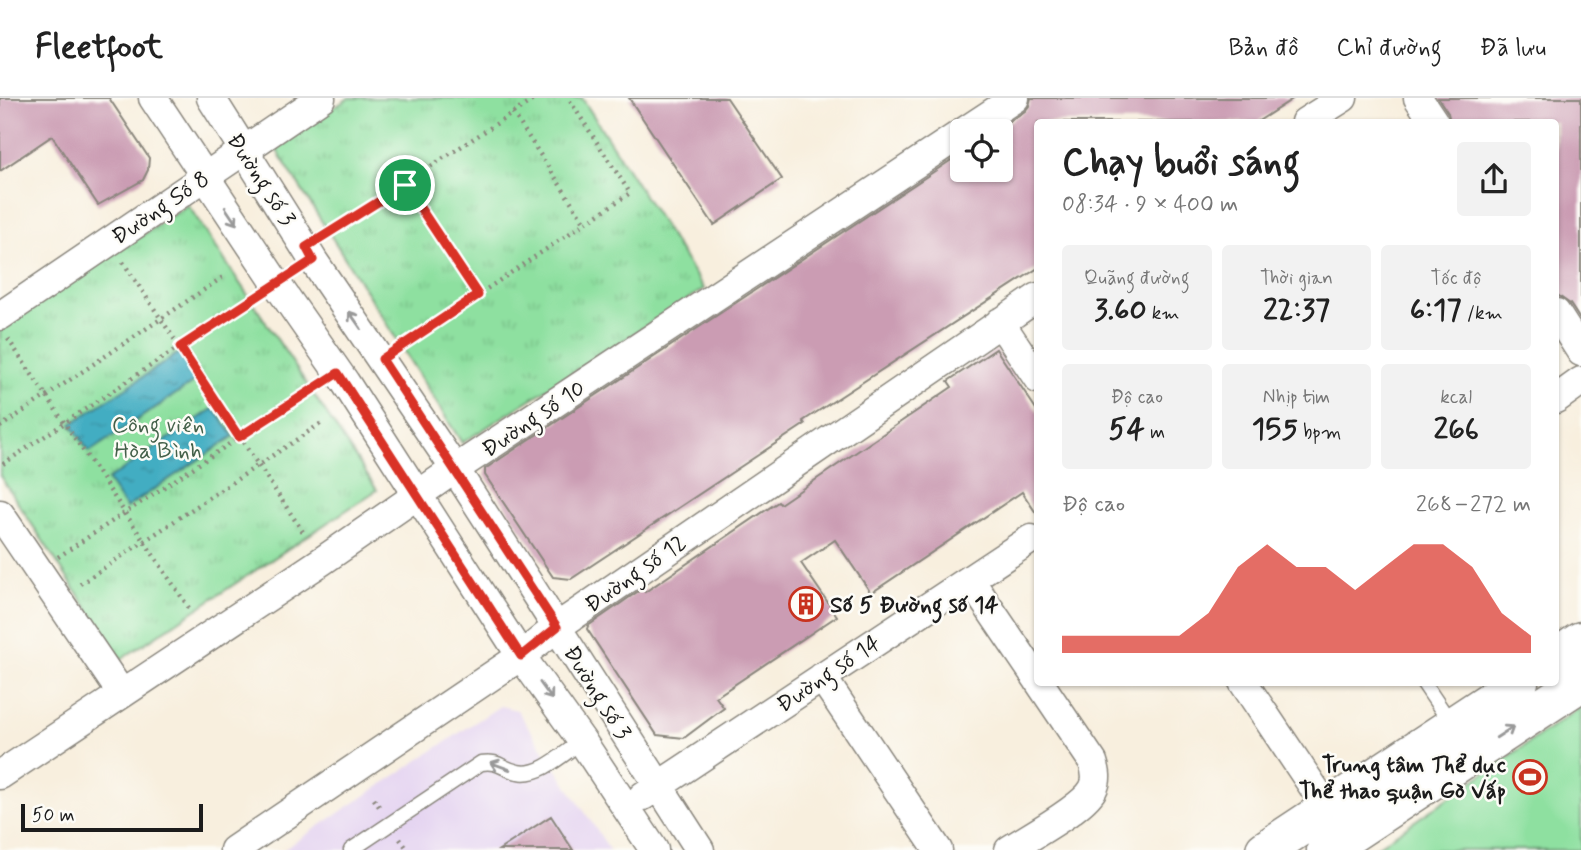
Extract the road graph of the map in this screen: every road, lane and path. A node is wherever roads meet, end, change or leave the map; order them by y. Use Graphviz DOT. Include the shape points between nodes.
graph roads {
  1 [pos="153,98"];
  2 [pos="211,98"];
  3 [pos="321,98"];
  4 [pos="536,98"];
  5 [pos="568,98"];
  6 [pos="1015,98"];
  7 [pos="1343,98"];
  8 [pos="1418,98"];
  9 [pos="513,113"];
  10 [pos="984,119"];
  11 [pos="1311,119"];
  12 [pos="1431,119"];
  13 [pos="950,141"];
  14 [pos="244,150"];
  15 [pos="205,178"];
  16 [pos="405,185"];
  17 [pos="586,223"];
  18 [pos="310,253"];
  19 [pos="118,255"];
  20 [pos="223,277"];
  21 [pos="276,283"];
  22 [pos="478,295"];
  23 [pos="1034,301"];
  24 [pos="1559,318"];
  25 [pos="161,319"];
  26 [pos="1000,322"];
  27 [pos="1,324"];
  28 [pos="180,347"];
  29 [pos="1581,352"];
  30 [pos="382,359"];
  31 [pos="1034,373"];
  32 [pos="342,377"];
  33 [pos="1581,381"];
  34 [pos="46,396"];
  35 [pos="1559,397"];
  36 [pos="323,422"];
  37 [pos="64,423"];
  38 [pos="0,427"];
  39 [pos="239,437"];
  40 [pos="3,464"];
  41 [pos="258,465"];
  42 [pos="455,469"];
  43 [pos="416,495"];
  44 [pos="124,513"];
  45 [pos="0,514"];
  46 [pos="303,532"];
  47 [pos="1031,539"];
  48 [pos="144,542"];
  49 [pos="38,570"];
  50 [pos="970,580"];
  51 [pos="80,584"];
  52 [pos="189,608"];
  53 [pos="557,627"];
  54 [pos="521,656"];
  55 [pos="1034,674"];
  56 [pos="822,677"];
  57 [pos="1042,686"];
  58 [pos="1246,686"];
  59 [pos="1426,686"];
  60 [pos="1513,686"];
  61 [pos="1531,686"];
  62 [pos="122,694"];
  63 [pos="1453,726"];
  64 [pos="582,741"];
  65 [pos="0,775"];
  66 [pos="657,786"];
  67 [pos="626,807"];
  68 [pos="1328,809"];
  69 [pos="234,850"];
  70 [pos="351,850"];
  71 [pos="654,850"];
  72 [pos="700,850"];
  73 [pos="938,850"];
  74 [pos="1009,850"];
  75 [pos="1265,850"];
  76 [pos="1326,850"];
  1 -- 15 [label="street, Đường số 3"];
  2 -- 14 [label="street, Đường số 3"];
  3 -- 14 [label="street, Đường Số 8"];
  4 -- 9 [label="path"];
  5 -- 17 [label="path" via="630,193"];
  6 -- 10 [label="street, Đường số 10"];
  7 -- 11 [label="street"];
  8 -- 12 [label="street"];
  9 -- 16 [label="path"];
  9 -- 17 [label="path"];
  13 -- 42 [label="street, Đường số 10"];
  14 -- 15 [label="street, Đường Số 8"];
  14 -- 18 [label="street, Đường số 3"];
  15 -- 21 [label="street, Đường số 3, one-way"];
  15 -- 27 [label="street, Đường Số 8"];
  16 -- 18 [label="path"];
  16 -- 22 [label="path"];
  17 -- 22 [label="path"];
  18 -- 21 [label="street"];
  30 -- 18 [label="street, Đường số 3, one-way"];
  19 -- 25 [label="path"];
  20 -- 25 [label="path"];
  21 -- 28 [label="path"];
  21 -- 32 [label="street, Đường số 3"];
  22 -- 30 [label="path"];
  23 -- 26 [label="street, Đường số 12"];
  24 -- 29 [label="street"];
  25 -- 28 [label="path"];
  25 -- 34 [label="path"];
  26 -- 31 [label="street"];
  26 -- 53 [label="street, Đường số 12"];
  27 -- 34 [label="path"];
  28 -- 37 [label="path"];
  28 -- 39 [label="path"];
  30 -- 32 [label="street"];
  30 -- 42 [label="street, Đường số 3"];
  32 -- 39 [label="path"];
  32 -- 43 [label="street, Đường số 3"];
  33 -- 35 [label="street"];
  34 -- 37 [label="path"];
  34 -- 38 [label="path"];
  36 -- 41 [label="path"];
  37 -- 40 [label="path"];
  37 -- 44 [label="path"];
  39 -- 41 [label="path"];
  39 -- 44 [label="path"];
  41 -- 46 [label="path"];
  41 -- 48 [label="path"];
  42 -- 43 [label="street, Đường số 10"];
  42 -- 53 [label="street, Đường số 3"];
  43 -- 54 [label="street, Đường số 3"];
  43 -- 62 [label="street, Đường số 10"];
  44 -- 48 [label="path"];
  44 -- 49 [label="path"];
  45 -- 49 [label="street"];
  47 -- 50 [label="street, Đường số 14"];
  48 -- 51 [label="path"];
  48 -- 52 [label="path"];
  49 -- 62 [label="street"];
  50 -- 55 [label="street"];
  50 -- 56 [label="street, Đường số 14"];
  53 -- 54 [label="street, Đường số 12"];
  53 -- 66 [label="street, Đường số 3"];
  54 -- 64 [label="street, Đường số 3, one-way"];
  54 -- 69 [label="street, Đường số 12"];
  56 -- 66 [label="street, Đường số 14"];
  56 -- 73 [label="street"];
  57 -- 74 [label="street" via="1093,762 1095,784 1080,804"];
  58 -- 68 [label="street"];
  59 -- 63 [label="lane"];
  60 -- 63 [label="street"];
  76 -- 61 [label="street, one-way"];
  62 -- 65 [label="street, Đường số 10"];
  63 -- 68 [label="street"];
  64 -- 67 [label="street, Đường số 3"];
  64 -- 70 [label="lane, one-way" via="533,773 517,772 492,761 481,763"];
  66 -- 67 [label="street, Đường số 14"];
  66 -- 72 [label="street, Đường số 3"];
  67 -- 71 [label="street, Đường số 3"];
  68 -- 75 [label="street"];
}
